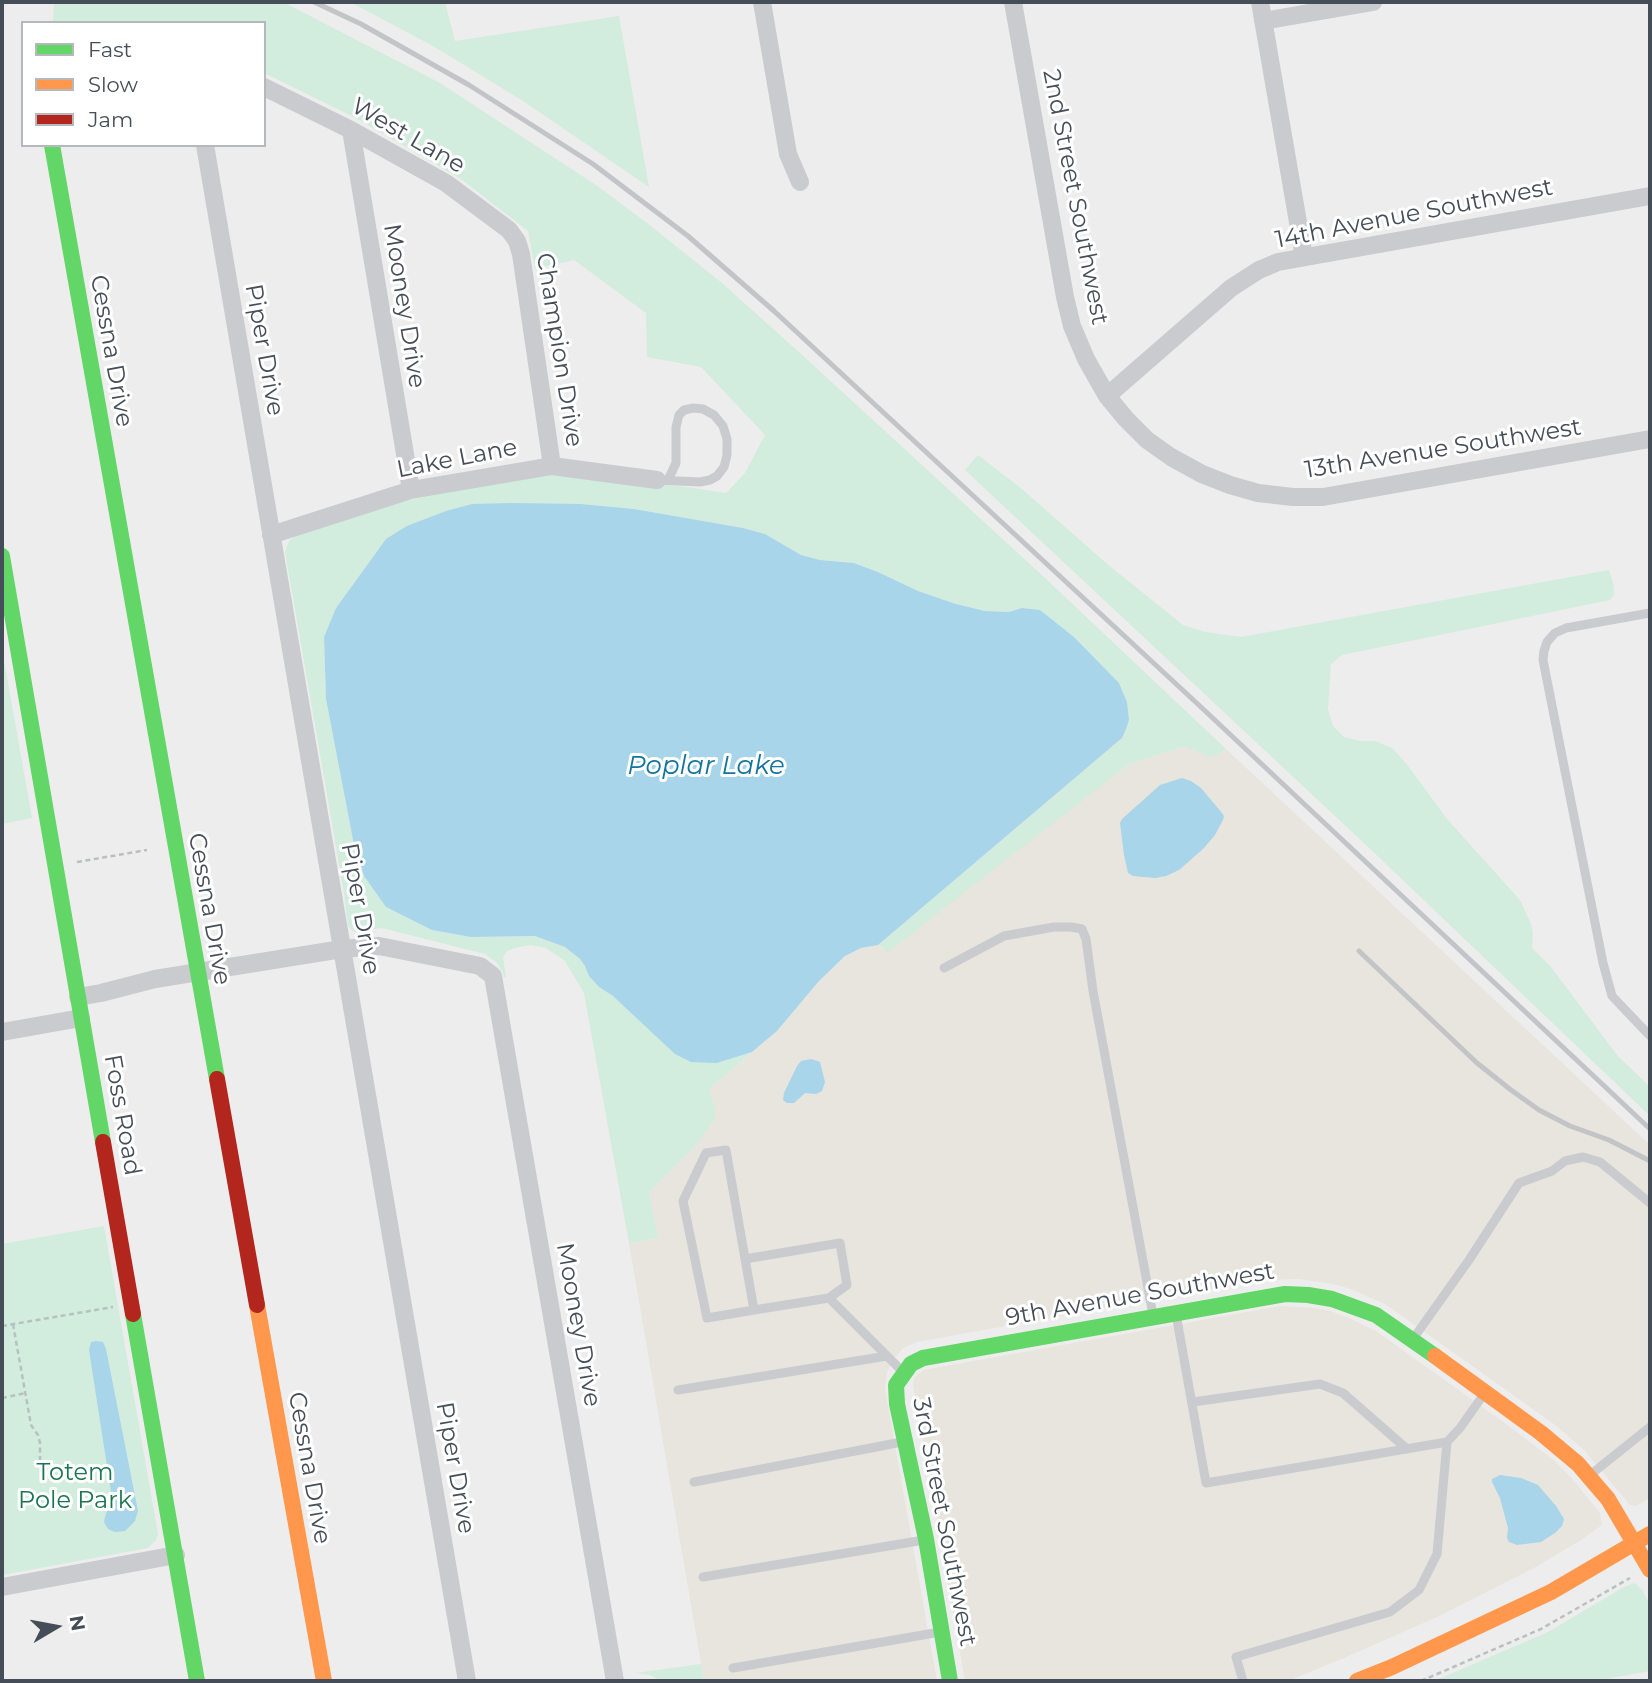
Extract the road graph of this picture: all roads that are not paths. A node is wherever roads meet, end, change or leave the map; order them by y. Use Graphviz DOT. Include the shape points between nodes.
graph roads {
  1 [pos="762,2"];
  2 [pos="1013,2"];
  3 [pos="1260,2"];
  4 [pos="1373,2"];
  5 [pos="1263,21"];
  6 [pos="266,88"];
  7 [pos="351,130"];
  8 [pos="52,147"];
  9 [pos="205,147"];
  10 [pos="800,182"];
  11 [pos="1650,196"];
  12 [pos="517,241"];
  13 [pos="1304,257"];
  14 [pos="1107,396"];
  15 [pos="1650,439"];
  16 [pos="552,466"];
  17 [pos="663,480"];
  18 [pos="411,490"];
  19 [pos="271,536"];
  20 [pos="2,556"];
  21 [pos="1650,613"];
  22 [pos="342,948"];
  23 [pos="944,968"];
  24 [pos="197,973"];
  25 [pos="78,997"];
  26 [pos="82,1018"];
  27 [pos="2,1032"];
  28 [pos="1650,1037"];
  29 [pos="1650,1203"];
  30 [pos="745,1259"];
  31 [pos="829,1298"];
  32 [pos="754,1310"];
  33 [pos="1176,1312"];
  34 [pos="1153,1317"];
  35 [pos="1412,1340"];
  36 [pos="887,1356"];
  37 [pos="905,1374"];
  38 [pos="678,1390"];
  39 [pos="1485,1392"];
  40 [pos="1193,1402"];
  41 [pos="1650,1427"];
  42 [pos="904,1442"];
  43 [pos="1447,1442"];
  44 [pos="1407,1449"];
  45 [pos="1589,1476"];
  46 [pos="694,1482"];
  47 [pos="1650,1534"];
  48 [pos="926,1539"];
  49 [pos="1635,1543"];
  50 [pos="176,1555"];
  51 [pos="1648,1566"];
  52 [pos="703,1577"];
  53 [pos="2,1587"];
  54 [pos="942,1632"];
  55 [pos="733,1668"];
  56 [pos="197,1681"];
  57 [pos="324,1681"];
  58 [pos="467,1681"];
  59 [pos="615,1681"];
  60 [pos="950,1681"];
  61 [pos="1243,1681"];
  62 [pos="1357,1681"];
  1 -- 10 [label="street" via="788,154"];
  2 -- 14 [label="street, 2nd Street Southwest" via="1065,297 1086,359"];
  3 -- 5 [label="street"];
  4 -- 5 [label="street"];
  5 -- 13 [label="street"];
  6 -- 7 [label="street, West Lane"];
  7 -- 12 [label="street, West Lane" via="446,183"];
  7 -- 18 [label="street, Mooney Drive"];
  8 -- 24 [label="street, Cessna Drive"];
  9 -- 19 [label="street, Piper Drive"];
  11 -- 13 [label="street, 14th Avenue Southwest"];
  12 -- 16 [label="street, Champion Drive"];
  13 -- 14 [label="street, 14th Avenue Southwest" via="1259,270 1231,288"];
  14 -- 15 [label="street, 13th Avenue Southwest" via="1147,440 1202,474 1258,493 1293,497 1345,494"];
  16 -- 17 [label="street, Lake Lane"];
  16 -- 18 [label="street, Lake Lane"];
  17 -- 17 [label="lane" via="676,463 679,415 694,408 714,415 727,439 727,455 718,475 700,482"];
  18 -- 19 [label="street, Lake Lane"];
  19 -- 22 [label="street, Piper Drive"];
  20 -- 25 [label="street, Foss Road"];
  21 -- 28 [label="lane" via="1566,628 1547,642 1543,660 1612,996"];
  22 -- 24 [label="street"];
  22 -- 58 [label="street, Piper Drive"];
  22 -- 59 [label="street, Mooney Drive" via="379,946 480,967 493,976"];
  23 -- 34 [label="lane" via="1004,936 1054,927 1082,929"];
  24 -- 25 [label="street"];
  24 -- 57 [label="street, Cessna Drive"];
  25 -- 26 [label="street, Foss Road"];
  26 -- 27 [label="street"];
  26 -- 50 [label="street, Foss Road"];
  29 -- 35 [label="lane" via="1600,1162 1583,1157 1519,1183"];
  30 -- 31 [label="lane" via="840,1244 847,1285"];
  30 -- 32 [label="lane"];
  30 -- 32 [label="lane" via="726,1150 706,1153 683,1201 706,1318"];
  31 -- 32 [label="lane"];
  31 -- 36 [label="lane"];
  33 -- 34 [label="street, 9th Avenue Southwest"];
  33 -- 35 [label="street, 9th Avenue Southwest" via="1308,1294 1377,1315"];
  33 -- 40 [label="lane"];
  34 -- 37 [label="street, 9th Avenue Southwest" via="923,1358"];
  35 -- 39 [label="street, 9th Avenue Southwest"];
  36 -- 37 [label="lane"];
  36 -- 38 [label="lane"];
  37 -- 42 [label="street, 3rd Street Southwest" via="897,1385"];
  39 -- 43 [label="lane"];
  39 -- 45 [label="street, 9th Avenue Southwest"];
  40 -- 44 [label="lane" via="1320,1384 1343,1393"];
  40 -- 44 [label="lane" via="1206,1483"];
  41 -- 45 [label="lane"];
  42 -- 46 [label="lane"];
  42 -- 48 [label="street, 3rd Street Southwest"];
  43 -- 44 [label="lane"];
  43 -- 61 [label="lane" via="1437,1554 1419,1590 1390,1612 1236,1657"];
  45 -- 49 [label="street, 9th Avenue Southwest"];
  47 -- 49 [label="street"];
  48 -- 52 [label="lane"];
  48 -- 54 [label="street, 3rd Street Southwest"];
  49 -- 51 [label="street, 9th Avenue Southwest"];
  49 -- 62 [label="street" via="1551,1591"];
  50 -- 53 [label="street"];
  50 -- 56 [label="street, Foss Road"];
  54 -- 55 [label="lane"];
  54 -- 60 [label="street, 3rd Street Southwest"];
}
